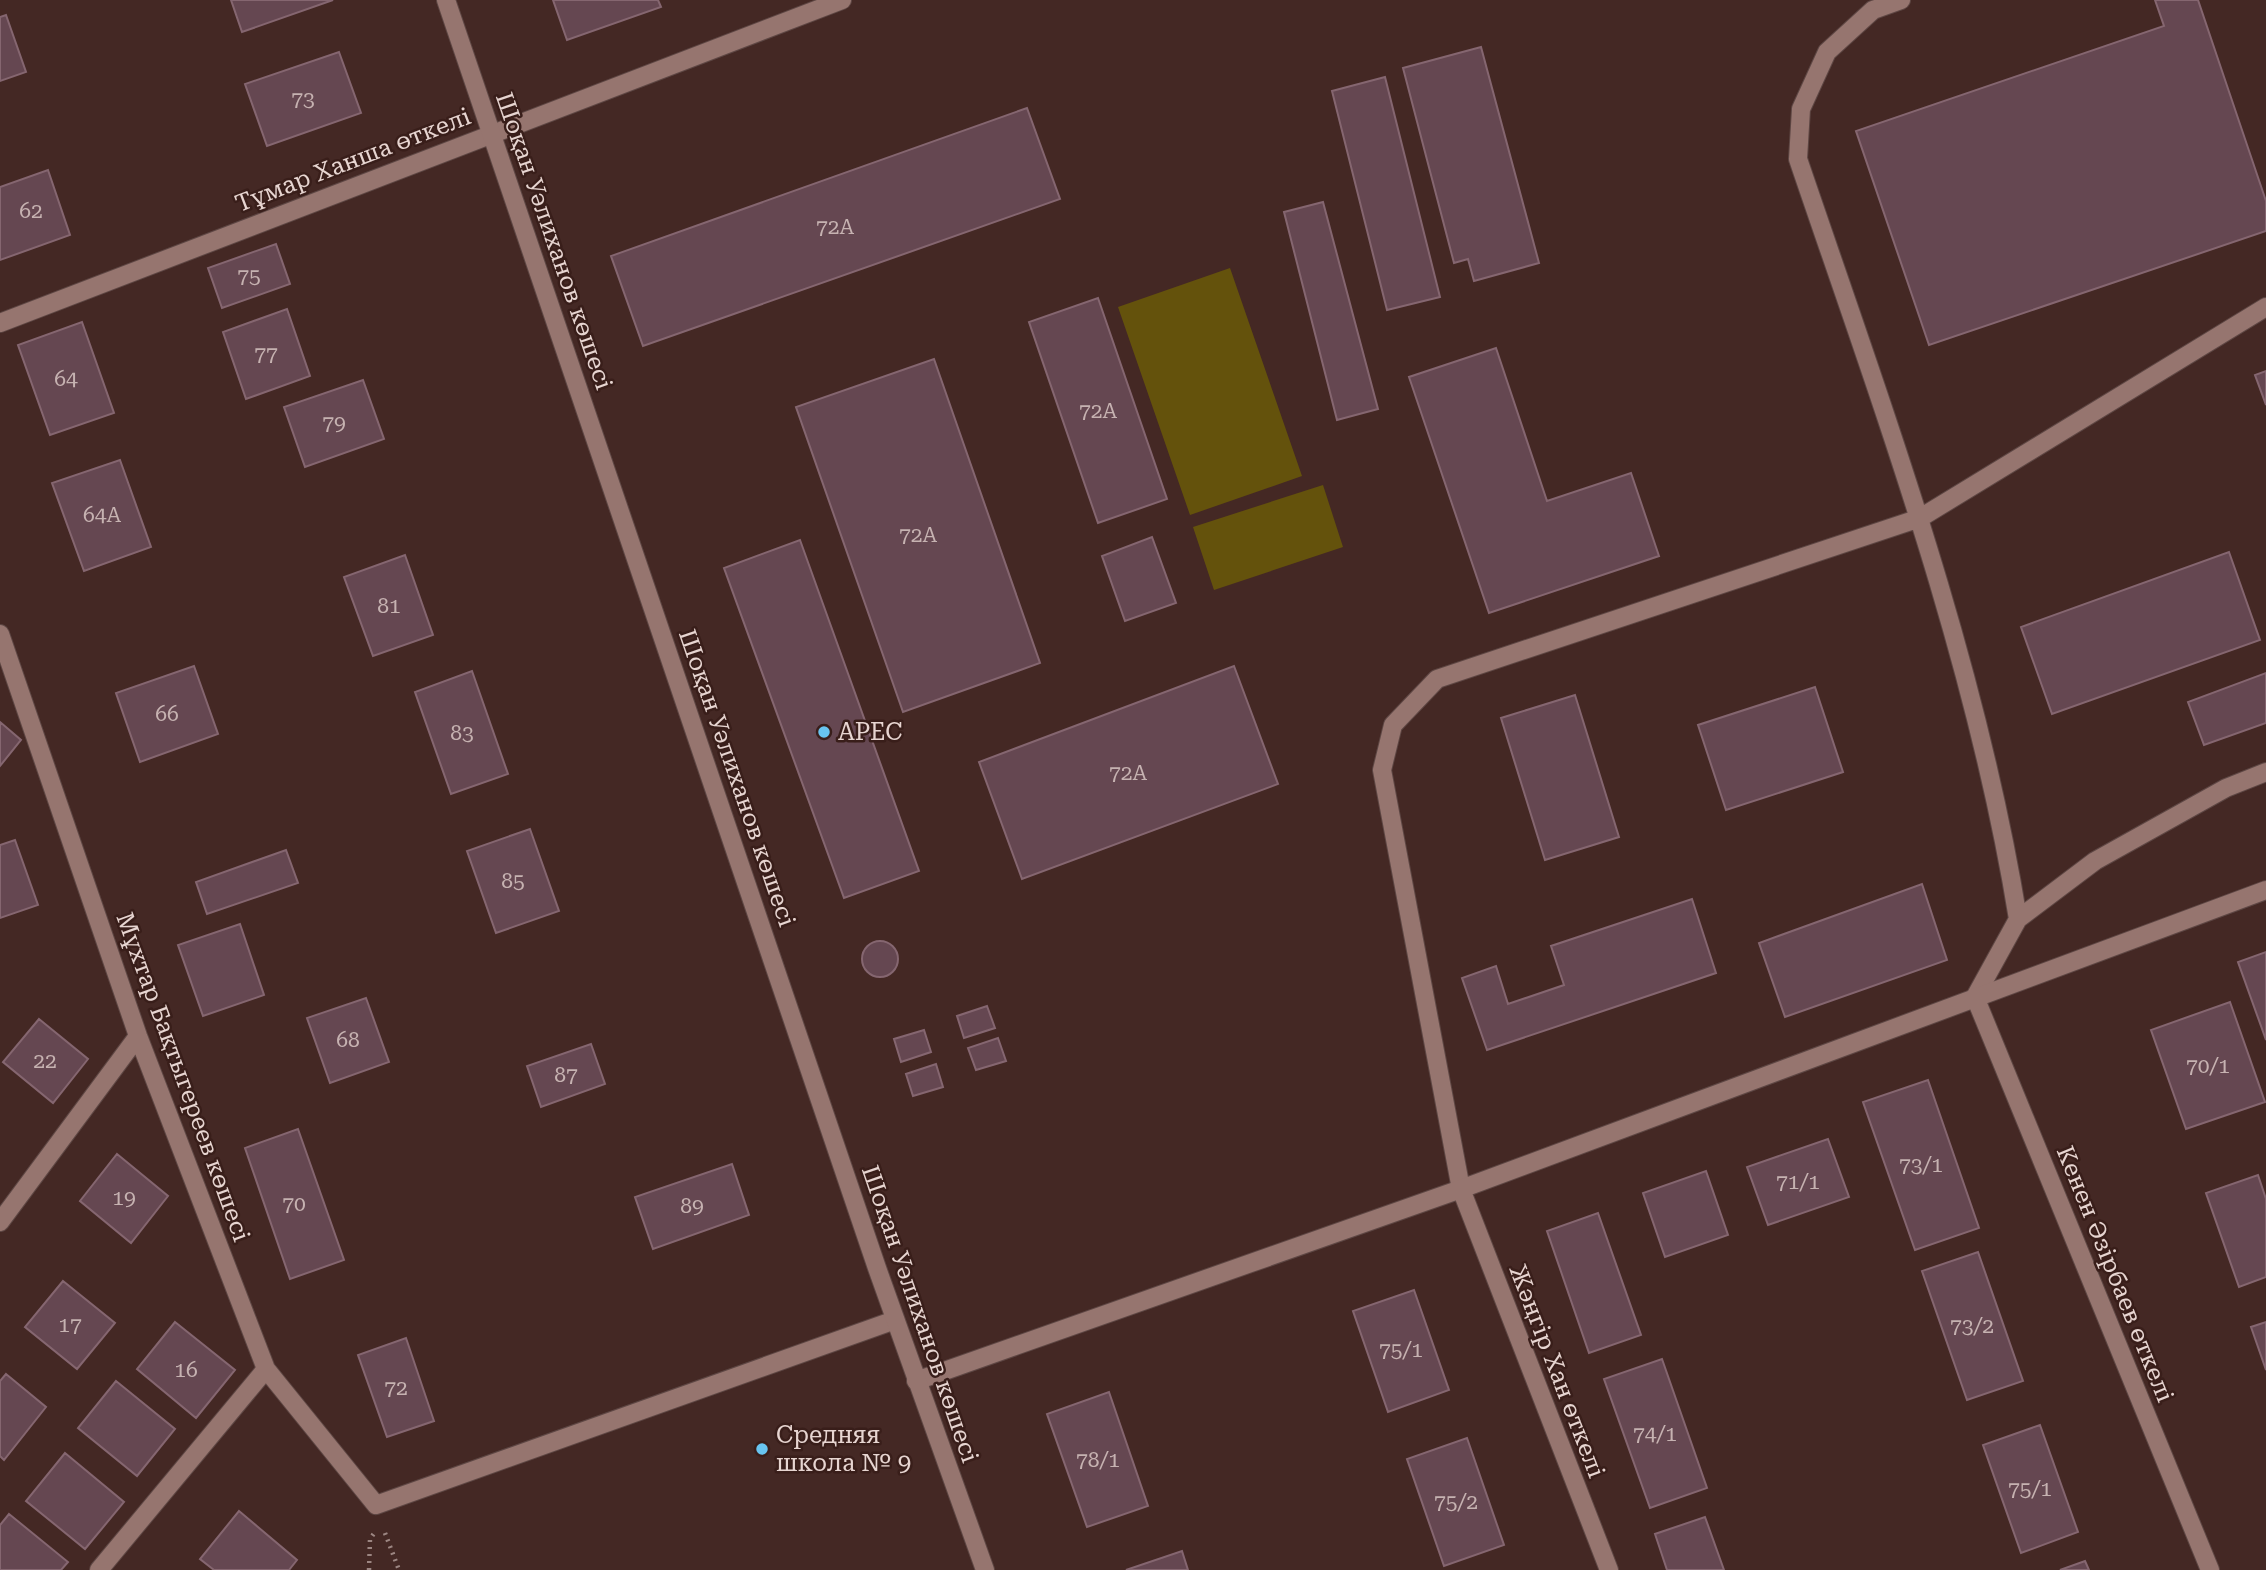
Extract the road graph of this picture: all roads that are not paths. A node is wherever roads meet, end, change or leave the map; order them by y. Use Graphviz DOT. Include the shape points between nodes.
graph roads {
  1 [pos="446,0"];
  2 [pos="842,0"];
  3 [pos="1901,0"];
  4 [pos="492,133"];
  5 [pos="2266,307"];
  6 [pos="0,323"];
  7 [pos="1920,518"];
  8 [pos="0,634"];
  9 [pos="2266,772"];
  10 [pos="2266,890"];
  11 [pos="2018,919"];
  12 [pos="1975,997"];
  13 [pos="138,1036"];
  14 [pos="1461,1189"];
  15 [pos="0,1222"];
  16 [pos="895,1320"];
  17 [pos="266,1369"];
  18 [pos="916,1381"];
  19 [pos="99,1570"];
  20 [pos="985,1570"];
  21 [pos="1609,1570"];
  22 [pos="2210,1570"];
  1 -- 4 [label="street, Шоқан Уәлиханов көшесі"];
  2 -- 4 [label="street, Тұмар Ханша өткелі"];
  3 -- 7 [label="street" via="1873,10 1827,52 1801,109 1798,159"];
  4 -- 6 [label="street, Тұмар Ханша өткелі"];
  4 -- 16 [label="street, Шоқан Уәлиханов көшесі"];
  5 -- 7 [label="street, Жәңгір Хан өткелі"];
  7 -- 11 [label="street" via="2003,822"];
  7 -- 14 [label="street, Жәңгір Хан өткелі" via="1437,679 1393,725 1382,770"];
  8 -- 13 [label="street, Мұхтар Бақтыгереев көшесі"];
  9 -- 11 [label="street" via="2226,788 2095,861"];
  10 -- 12 [label="street"];
  11 -- 12 [label="street"];
  12 -- 14 [label="street"];
  12 -- 22 [label="street, Кенен Әзірбаев өткелі"];
  13 -- 15 [label="street"];
  13 -- 17 [label="street, Мұхтар Бақтыгереев көшесі"];
  14 -- 18 [label="street"];
  14 -- 21 [label="street, Жәңгір Хан өткелі"];
  16 -- 17 [label="street, Мұхтар Бақтыгереев көшесі" via="376,1505"];
  16 -- 18 [label="street, Шоқан Уәлиханов көшесі"];
  17 -- 19 [label="street"];
  18 -- 20 [label="street, Шоқан Уәлиханов көшесі"];
}
